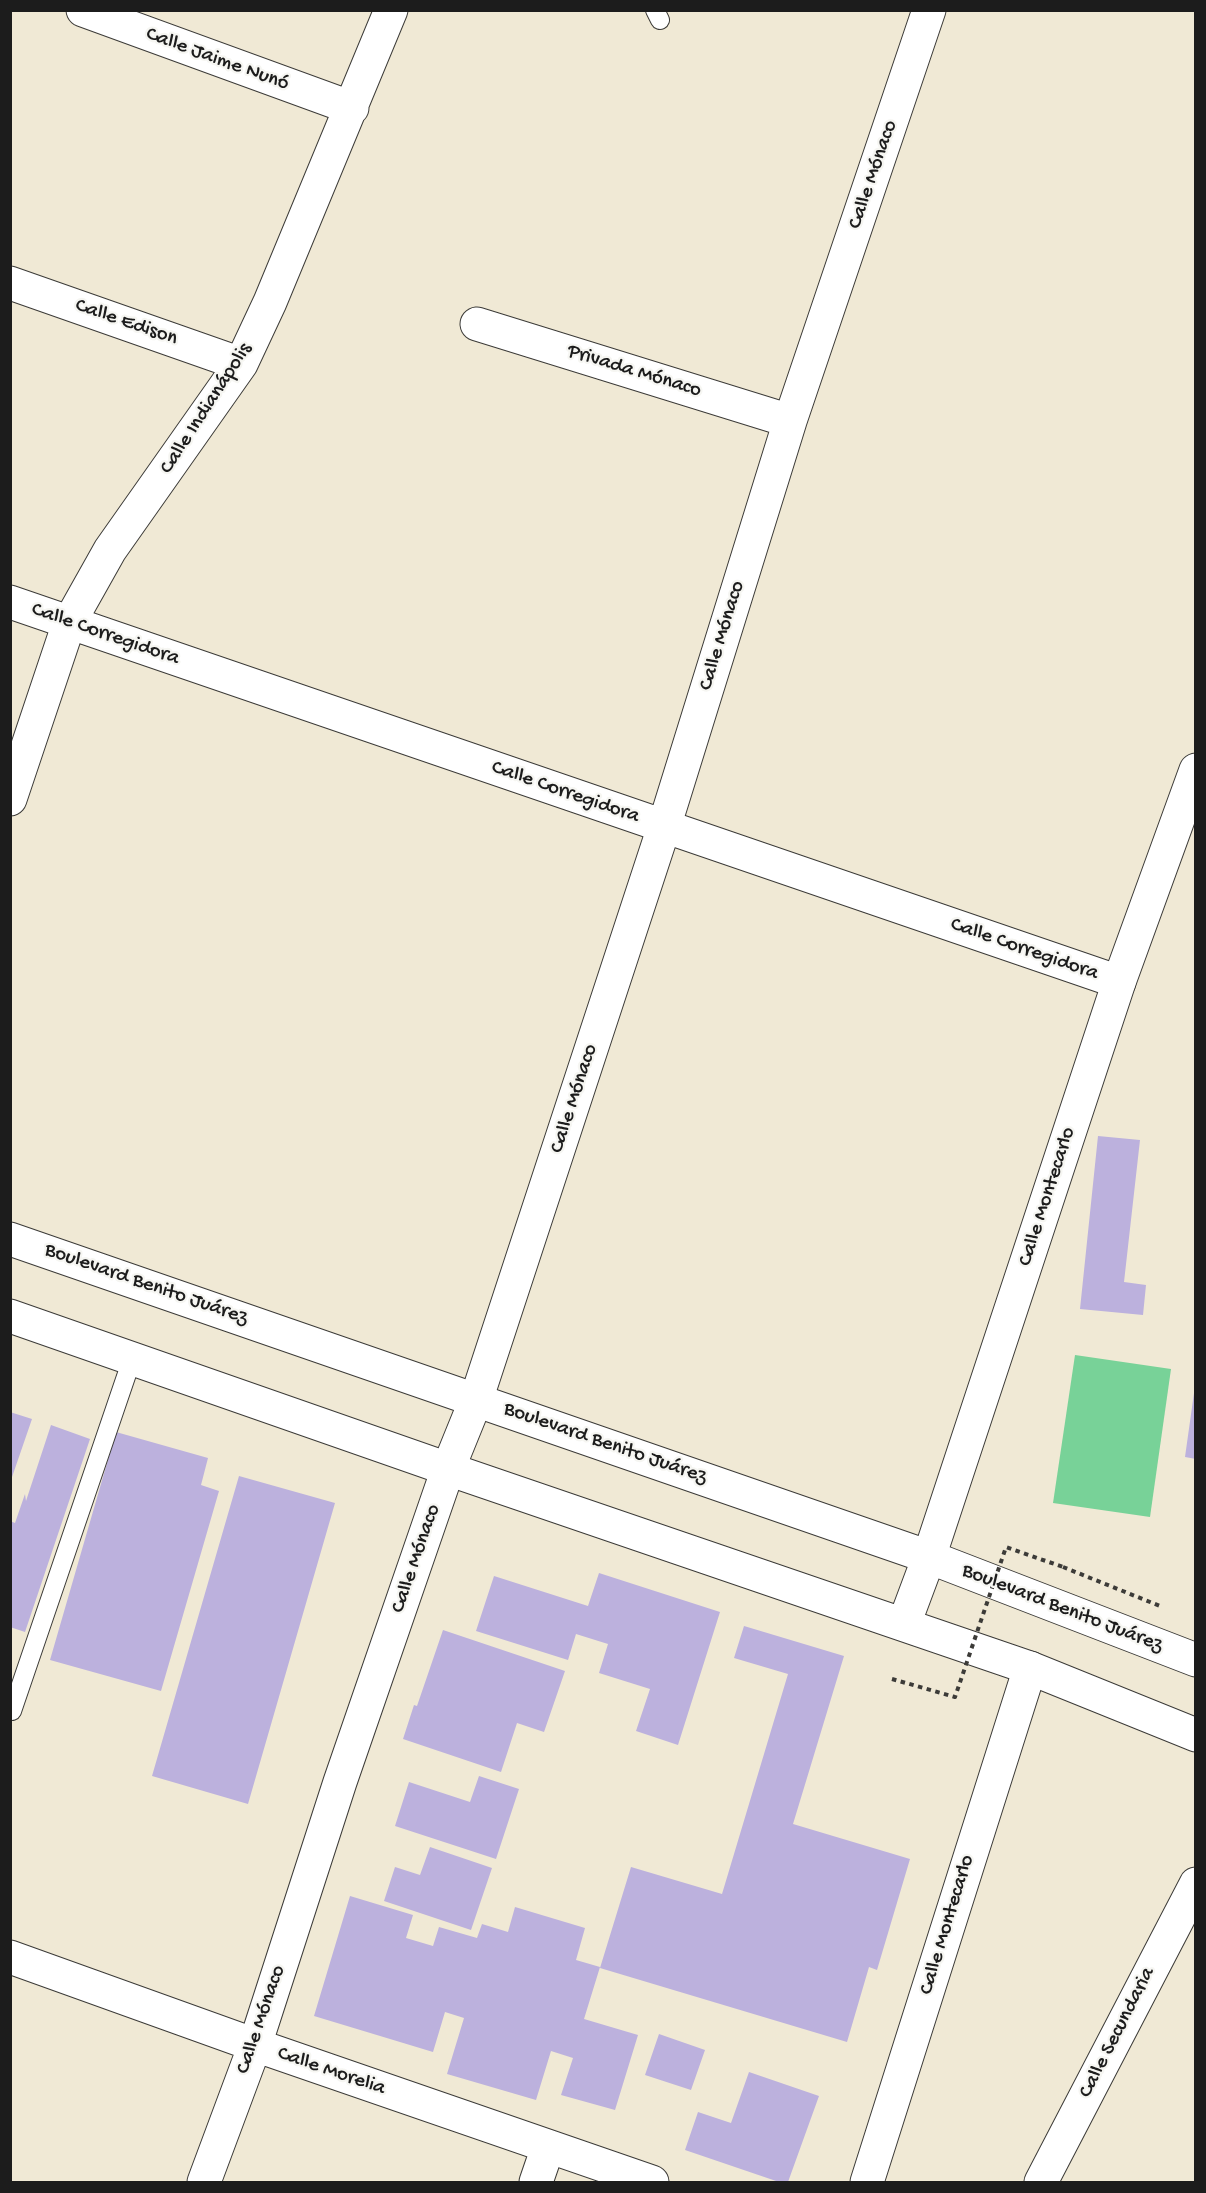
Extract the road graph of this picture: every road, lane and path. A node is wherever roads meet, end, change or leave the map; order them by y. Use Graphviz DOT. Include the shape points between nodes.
graph roads {
  1 [pos="83,10"];
  2 [pos="391,10"];
  3 [pos="929,10"];
  4 [pos="352,108"];
  5 [pos="10,283"];
  6 [pos="477,324"];
  7 [pos="241,364"];
  8 [pos="790,421"];
  9 [pos="10,602"];
  10 [pos="69,622"];
  11 [pos="1196,771"];
  12 [pos="10,798"];
  13 [pos="664,827"];
  14 [pos="1119,982"];
  15 [pos="10,1239"];
  16 [pos="10,1316"];
  17 [pos="132,1359"];
  18 [pos="476,1400"];
  19 [pos="448,1469"];
  20 [pos="928,1557"];
  21 [pos="1162,1607"];
  22 [pos="904,1624"];
  23 [pos="1196,1660"];
  24 [pos="1030,1668"];
  25 [pos="892,1679"];
  26 [pos="10,1710"];
  27 [pos="1196,1735"];
  28 [pos="1196,1884"];
  29 [pos="10,1957"];
  30 [pos="255,2045"];
  31 [pos="548,2147"];
  32 [pos="204,2182"];
  33 [pos="536,2182"];
  34 [pos="652,2182"];
  35 [pos="867,2182"];
  36 [pos="1041,2182"];
  1 -- 4 [label="street, Calle Jaime Nunó"];
  2 -- 4 [label="street, Calle Indianápolis"];
  3 -- 8 [label="street, Calle Mónaco"];
  4 -- 7 [label="street, Calle Indianápolis"];
  5 -- 7 [label="street, Calle Edison"];
  6 -- 8 [label="street, Privada Mónaco"];
  7 -- 10 [label="street, Calle Indianápolis" via="110,550"];
  8 -- 13 [label="street, Calle Mónaco"];
  9 -- 10 [label="street, Calle Corregidora"];
  10 -- 12 [label="street, Calle Indianápolis"];
  10 -- 13 [label="street, Calle Corregidora"];
  11 -- 14 [label="street, Calle Montecarlo"];
  13 -- 14 [label="street, Calle Corregidora"];
  13 -- 18 [label="street, Calle Mónaco"];
  14 -- 20 [label="street, Calle Montecarlo"];
  15 -- 18 [label="street, Boulevard Benito Juárez"];
  16 -- 17 [label="street"];
  17 -- 19 [label="street"];
  17 -- 26 [label="lane"];
  18 -- 19 [label="street, Calle Mónaco"];
  18 -- 20 [label="street, Boulevard Benito Juárez"];
  19 -- 22 [label="street"];
  19 -- 30 [label="street, Calle Mónaco"];
  20 -- 22 [label="street, Calle Montecarlo"];
  20 -- 23 [label="street, Boulevard Benito Juárez"];
  21 -- 25 [label="path, bridge" via="1006,1547 955,1697"];
  22 -- 24 [label="street"];
  24 -- 27 [label="street"];
  24 -- 35 [label="street, Calle Montecarlo"];
  28 -- 36 [label="street, Calle Secundaria"];
  29 -- 30 [label="street, Calle Morelia"];
  30 -- 31 [label="street, Calle Morelia"];
  30 -- 32 [label="street, Calle Mónaco"];
  31 -- 33 [label="street"];
  31 -- 34 [label="street, Calle Morelia"];
}
